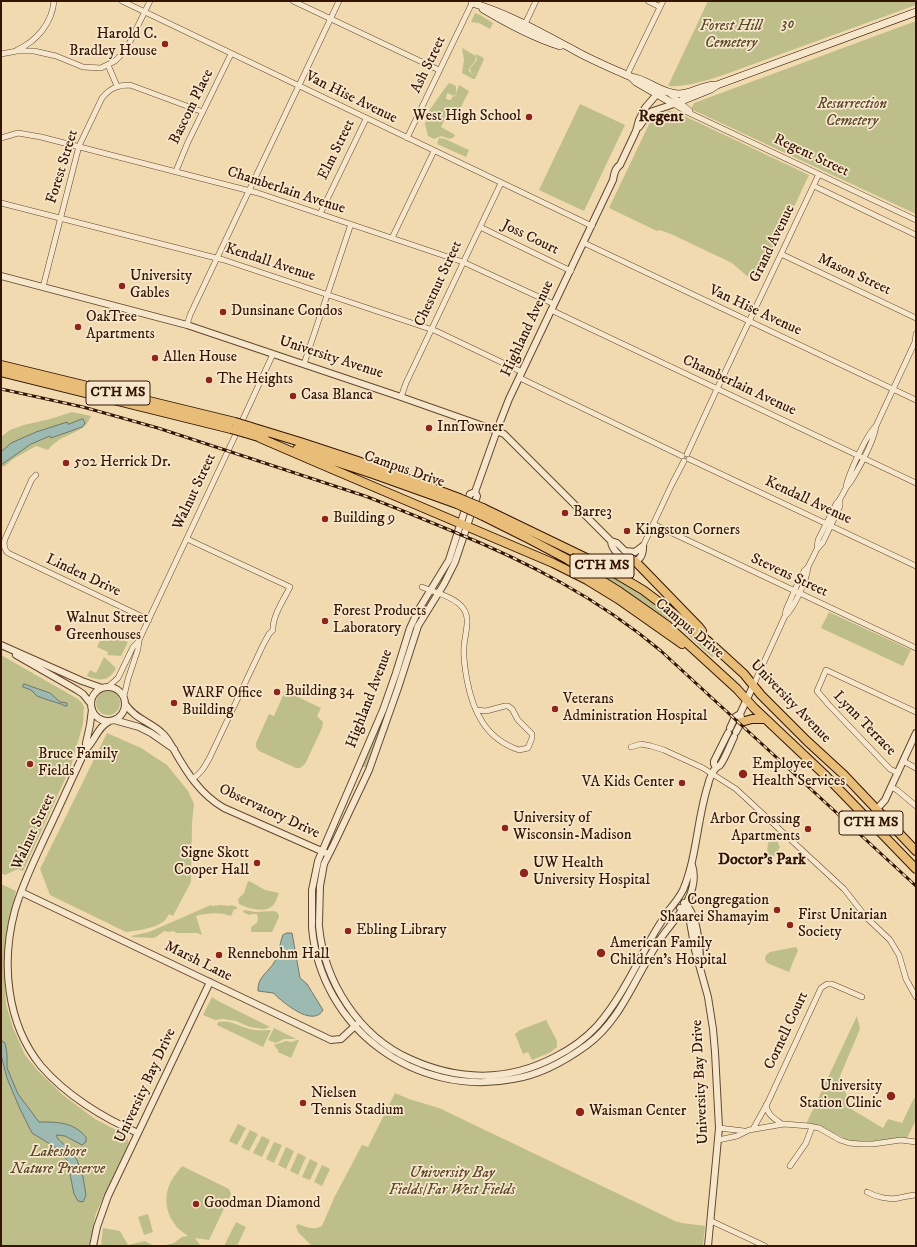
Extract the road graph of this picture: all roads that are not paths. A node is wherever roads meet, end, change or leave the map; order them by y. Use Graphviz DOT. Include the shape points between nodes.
graph roads {
  1 [pos="54,1"];
  2 [pos="122,1"];
  3 [pos="150,1"];
  4 [pos="293,1"];
  5 [pos="339,1"];
  6 [pos="536,1"];
  7 [pos="648,1"];
  8 [pos="663,1"];
  9 [pos="470,2"];
  10 [pos="660,7"];
  11 [pos="144,12"];
  12 [pos="916,12"];
  13 [pos="330,19"];
  14 [pos="523,28"];
  15 [pos="9,52"];
  16 [pos="1,54"];
  17 [pos="231,54"];
  18 [pos="108,65"];
  19 [pos="439,70"];
  20 [pos="629,76"];
  21 [pos="717,85"];
  22 [pos="117,86"];
  23 [pos="299,86"];
  24 [pos="666,91"];
  25 [pos="657,94"];
  26 [pos="677,103"];
  27 [pos="203,112"];
  28 [pos="366,119"];
  29 [pos="636,131"];
  30 [pos="1,138"];
  31 [pos="407,138"];
  32 [pos="79,146"];
  33 [pos="434,151"];
  34 [pos="176,171"];
  35 [pos="819,174"];
  36 [pos="501,183"];
  37 [pos="814,186"];
  38 [pos="249,190"];
  39 [pos="1,203"];
  40 [pos="320,214"];
  41 [pos="61,218"];
  42 [pos="916,220"];
  43 [pos="351,224"];
  44 [pos="592,226"];
  45 [pos="480,227"];
  46 [pos="916,235"];
  47 [pos="392,238"];
  48 [pos="584,243"];
  49 [pos="781,254"];
  50 [pos="217,258"];
  51 [pos="463,262"];
  52 [pos="571,271"];
  53 [pos="1,276"];
  54 [pos="43,287"];
  55 [pos="327,295"];
  56 [pos="553,307"];
  57 [pos="916,318"];
  58 [pos="749,321"];
  59 [pos="187,325"];
  60 [pos="431,330"];
  61 [pos="916,334"];
  62 [pos="915,342"];
  63 [pos="273,354"];
  64 [pos="304,364"];
  65 [pos="1,365"];
  66 [pos="1,372"];
  67 [pos="521,375"];
  68 [pos="717,389"];
  69 [pos="893,389"];
  70 [pos="401,396"];
  71 [pos="916,400"];
  72 [pos="233,426"];
  73 [pos="246,430"];
  74 [pos="497,431"];
  75 [pos="260,438"];
  76 [pos="861,457"];
  77 [pos="685,458"];
  78 [pos="36,475"];
  79 [pos="916,483"];
  80 [pos="458,501"];
  81 [pos="482,512"];
  82 [pos="464,524"];
  83 [pos="653,524"];
  84 [pos="829,524"];
  85 [pos="187,539"];
  86 [pos="611,541"];
  87 [pos="643,546"];
  88 [pos="5,549"];
  89 [pos="624,551"];
  90 [pos="635,561"];
  91 [pos="916,566"];
  92 [pos="422,586"];
  93 [pos="431,590"];
  94 [pos="796,592"];
  95 [pos="438,593"];
  96 [pos="149,620"];
  97 [pos="139,640"];
  98 [pos="709,642"];
  99 [pos="4,647"];
  100 [pos="916,648"];
  101 [pos="698,653"];
  102 [pos="753,686"];
  103 [pos="106,687"];
  104 [pos="124,696"];
  105 [pos="747,700"];
  106 [pos="126,705"];
  107 [pos="91,706"];
  108 [pos="476,710"];
  109 [pos="916,712"];
  110 [pos="741,718"];
  111 [pos="765,719"];
  112 [pos="112,721"];
  113 [pos="916,733"];
  114 [pos="631,747"];
  115 [pos="86,749"];
  116 [pos="174,749"];
  117 [pos="903,761"];
  118 [pos="716,767"];
  119 [pos="916,768"];
  120 [pos="898,773"];
  121 [pos="713,774"];
  122 [pos="826,776"];
  123 [pos="192,779"];
  124 [pos="891,787"];
  125 [pos="916,806"];
  126 [pos="876,810"];
  127 [pos="322,851"];
  128 [pos="899,851"];
  129 [pos="916,851"];
  130 [pos="329,854"];
  131 [pos="916,857"];
  132 [pos="692,865"];
  133 [pos="916,869"];
  134 [pos="21,892"];
  135 [pos="676,901"];
  136 [pos="684,907"];
  137 [pos="210,982"];
  138 [pos="862,997"];
  139 [pos="916,997"];
  140 [pos="360,1021"];
  141 [pos="354,1026"];
  142 [pos="766,1104"];
  143 [pos="782,1125"];
  144 [pos="812,1127"];
  145 [pos="719,1128"];
  146 [pos="753,1129"];
  147 [pos="744,1131"];
  148 [pos="138,1133"];
  149 [pos="718,1140"];
  150 [pos="916,1142"];
  151 [pos="790,1166"];
  152 [pos="867,1192"];
  153 [pos="916,1195"];
  154 [pos="711,1221"];
  155 [pos="93,1246"];
  156 [pos="708,1246"];
  157 [pos="765,1246"];
  1 -- 15 [label="street" via="52,13 36,38 27,45"];
  2 -- 11 [label="street, Van Hise Avenue"];
  3 -- 11 [label="street"];
  4 -- 13 [label="street"];
  5 -- 13 [label="street"];
  6 -- 14 [label="street"];
  7 -- 10 [label="street"];
  8 -- 10 [label="street"];
  9 -- 14 [label="main road, Regent Street" via="492,9"];
  9 -- 19 [label="street, Ash Street"];
  10 -- 20 [label="street"];
  11 -- 17 [label="street, Van Hise Avenue"];
  11 -- 18 [label="street" via="126,50 116,61"];
  12 -- 21 [label="main road"];
  13 -- 19 [label="street"];
  13 -- 23 [label="street"];
  14 -- 20 [label="main road, Regent Street" via="551,38"];
  15 -- 16 [label="street"];
  15 -- 18 [label="street" via="42,52 85,68 101,68"];
  17 -- 23 [label="street, Van Hise Avenue"];
  17 -- 27 [label="street, Bascom Place"];
  18 -- 22 [label="street"];
  19 -- 31 [label="street, Ash Street"];
  20 -- 24 [label="main road, Regent Street"];
  20 -- 25 [label="main road, Regent Street"];
  21 -- 24 [label="main road" via="684,93"];
  21 -- 26 [label="main road"];
  22 -- 27 [label="street" via="130,85"];
  22 -- 32 [label="street, Forest Street" via="102,98"];
  23 -- 28 [label="street, Van Hise Avenue"];
  23 -- 38 [label="street"];
  24 -- 25 [label="street"];
  24 -- 26 [label="street, Regent Street"];
  25 -- 26 [label="main road, Regent Street"];
  25 -- 29 [label="street, Highland Avenue" via="645,108"];
  26 -- 29 [label="street, Highland Avenue" via="653,110"];
  26 -- 35 [label="street, Regent Street" via="682,110"];
  27 -- 34 [label="street, Bascom Place"];
  28 -- 31 [label="street, Van Hise Avenue"];
  28 -- 40 [label="street, Elm Street"];
  29 -- 44 [label="street, Highland Avenue" via="620,165 619,173 613,180"];
  30 -- 32 [label="street, Chamberlain Avenue" via="18,133"];
  31 -- 33 [label="street, Van Hise Avenue"];
  32 -- 34 [label="street, Chamberlain Avenue"];
  32 -- 41 [label="street, Forest Street"];
  33 -- 36 [label="street, Van Hise Avenue"];
  33 -- 47 [label="street"];
  34 -- 38 [label="street, Chamberlain Avenue"];
  35 -- 37 [label="street, Grand Avenue"];
  35 -- 42 [label="street, Regent Street"];
  36 -- 44 [label="street, Van Hise Avenue"];
  36 -- 45 [label="street, Chestnut Street"];
  37 -- 46 [label="street"];
  37 -- 49 [label="street, Grand Avenue"];
  38 -- 40 [label="street, Chamberlain Avenue"];
  38 -- 50 [label="street"];
  39 -- 41 [label="street, Kendall Avenue"];
  40 -- 43 [label="street, Chamberlain Avenue"];
  41 -- 50 [label="street, Kendall Avenue"];
  41 -- 54 [label="street, Forest Street"];
  43 -- 47 [label="street, Chamberlain Avenue"];
  43 -- 55 [label="street"];
  44 -- 48 [label="street, Highland Avenue"];
  45 -- 51 [label="street, Chestnut Street"];
  45 -- 52 [label="street, Joss Court"];
  47 -- 51 [label="street, Chamberlain Avenue"];
  48 -- 52 [label="street, Highland Avenue"];
  48 -- 58 [label="street, Van Hise Avenue"];
  49 -- 57 [label="street, Mason Street"];
  49 -- 58 [label="street, Grand Avenue"];
  50 -- 55 [label="street, Kendall Avenue"];
  50 -- 59 [label="street"];
  51 -- 56 [label="street, Chamberlain Avenue"];
  51 -- 60 [label="street, Chestnut Street"];
  52 -- 56 [label="street, Highland Avenue"];
  53 -- 54 [label="street, University Avenue"];
  54 -- 59 [label="street, University Avenue"];
  55 -- 60 [label="street, Kendall Avenue"];
  55 -- 64 [label="street"];
  56 -- 67 [label="street, Highland Avenue"];
  56 -- 68 [label="street, Chamberlain Avenue"];
  58 -- 68 [label="street, Grand Avenue"];
  58 -- 69 [label="street, Van Hise Avenue"];
  59 -- 63 [label="street, University Avenue"];
  60 -- 67 [label="street, Kendall Avenue"];
  60 -- 70 [label="street, Chestnut Street"];
  61 -- 62 [label="street"];
  62 -- 69 [label="street"];
  63 -- 64 [label="street, University Avenue"];
  63 -- 85 [label="street, Walnut Street"];
  64 -- 70 [label="street, University Avenue"];
  65 -- 72 [label="main road, Campus Drive / CTH MS"];
  66 -- 72 [label="main road, Campus Drive / CTH MS"];
  67 -- 74 [label="street, Highland Avenue"];
  67 -- 77 [label="street, Kendall Avenue"];
  68 -- 76 [label="street, Chamberlain Avenue"];
  68 -- 77 [label="street, Grand Avenue"];
  69 -- 71 [label="street, Van Hise Avenue"];
  69 -- 76 [label="street" via="876,426 869,434"];
  70 -- 74 [label="street, University Avenue"];
  72 -- 73 [label="main road, Campus Drive / CTH MS, bridge"];
  73 -- 75 [label="main road, Campus Drive / CTH MS"];
  73 -- 80 [label="main road, Campus Drive / CTH MS" via="294,440 398,474"];
  74 -- 82 [label="street, Highland Avenue" via="475,492 470,494"];
  74 -- 86 [label="street, University Avenue" via="507,436"];
  75 -- 80 [label="main road, Campus Drive / CTH MS"];
  75 -- 82 [label="main road"];
  76 -- 79 [label="street, Chamberlain Avenue"];
  76 -- 84 [label="street" via="849,476"];
  77 -- 83 [label="street, Grand Avenue"];
  77 -- 84 [label="street, Kendall Avenue"];
  78 -- 88 [label="street" via="5,539"];
  80 -- 81 [label="main road, Campus Drive / CTH MS, bridge"];
  81 -- 98 [label="main road, Campus Drive / CTH MS" via="610,570 648,594"];
  81 -- 101 [label="main road, Campus Drive / CTH MS" via="604,582 666,625"];
  82 -- 93 [label="street, Highland Avenue" via="449,560"];
  82 -- 95 [label="street, Highland Avenue" via="455,562"];
  82 -- 101 [label="main road" via="548,560 587,580"];
  83 -- 87 [label="street, Grand Avenue"];
  83 -- 94 [label="street, Stevens Street"];
  84 -- 91 [label="street, Kendall Avenue"];
  84 -- 94 [label="street" via="818,540 817,549 804,571"];
  85 -- 96 [label="street, Walnut Street"];
  85 -- 123 [label="street" via="290,587 274,619 272,630 204,769"];
  86 -- 89 [label="street" via="617,543"];
  86 -- 90 [label="street" via="612,547 623,558"];
  87 -- 89 [label="street" via="633,553"];
  87 -- 90 [label="street" via="640,558"];
  88 -- 96 [label="street, Linden Drive"];
  89 -- 90 [label="street"];
  90 -- 98 [label="main road"];
  92 -- 93 [label="street"];
  93 -- 95 [label="street"];
  93 -- 127 [label="street, Highland Avenue" via="410,628 383,710"];
  94 -- 100 [label="street, Stevens Street"];
  94 -- 102 [label="street"];
  95 -- 108 [label="street" via="458,603 467,615 464,657 469,692"];
  95 -- 130 [label="street, Highland Avenue" via="418,626 369,770"];
  96 -- 97 [label="street, Walnut Street"];
  97 -- 103 [label="street, Walnut Street" via="118,678"];
  97 -- 104 [label="street, Walnut Street"];
  98 -- 102 [label="main road, University Avenue / CTH MS" via="744,674"];
  99 -- 103 [label="street" via="82,681"];
  99 -- 107 [label="street" via="83,694"];
  101 -- 105 [label="main road, Campus Drive / CTH MS"];
  102 -- 105 [label="street"];
  102 -- 126 [label="main road, University Avenue / CTH MS"];
  103 -- 104 [label="street" via="115,688"];
  103 -- 107 [label="street" via="94,694"];
  104 -- 106 [label="street"];
  105 -- 110 [label="street"];
  105 -- 111 [label="main road, University Avenue / CTH MS"];
  106 -- 112 [label="street" via="120,717"];
  106 -- 116 [label="street, Observatory Drive" via="134,715 163,733"];
  107 -- 112 [label="street" via="99,718"];
  107 -- 115 [label="street, Walnut Street"];
  108 -- 108 [label="street" via="482,722 501,741 519,750 528,748 532,734 518,720 512,708 505,706 486,711"];
  109 -- 120 [label="street, Lynn Terrace" via="826,670 817,691 890,769"];
  110 -- 111 [label="main road"];
  110 -- 118 [label="street" via="721,764"];
  110 -- 118 [label="street" via="735,717 714,761"];
  111 -- 122 [label="main road, University Avenue / CTH MS"];
  112 -- 115 [label="street, Walnut Street" via="103,726"];
  112 -- 116 [label="street, Observatory Drive" via="139,727"];
  113 -- 117 [label="street"];
  114 -- 121 [label="street" via="641,744 664,750"];
  115 -- 134 [label="street, Walnut Street"];
  116 -- 123 [label="street, Observatory Drive"];
  117 -- 119 [label="street"];
  117 -- 120 [label="street"];
  118 -- 121 [label="street"];
  120 -- 124 [label="street"];
  121 -- 132 [label="street" via="707,785"];
  121 -- 139 [label="street" via="736,789 844,889 866,917 893,944 906,979"];
  122 -- 126 [label="main road" via="840,783 869,812"];
  122 -- 128 [label="main road, University Avenue / CTH MS"];
  123 -- 127 [label="street, Observatory Drive" via="204,794 216,803"];
  124 -- 125 [label="street"];
  124 -- 126 [label="street" via="885,800"];
  126 -- 129 [label="main road, University Avenue / CTH MS"];
  127 -- 130 [label="street, Observatory Drive"];
  127 -- 141 [label="street, Highland Avenue" via="312,890 312,926 316,953 326,983"];
  128 -- 131 [label="main road" via="898,846 904,845"];
  128 -- 133 [label="main road, University Avenue / CTH MS"];
  130 -- 140 [label="street, Highland Avenue" via="324,864 320,886 319,925 323,951 342,997"];
  132 -- 135 [label="street"];
  132 -- 136 [label="street" via="693,887"];
  134 -- 137 [label="street, Marsh Lane"];
  134 -- 148 [label="street, Walnut Street" via="12,921 7,959 11,996 26,1041 42,1066 64,1088 100,1114"];
  135 -- 136 [label="street"];
  135 -- 140 [label="street, Highland Avenue" via="659,925 617,1000 596,1027 583,1040 548,1061 508,1074 490,1076 444,1071 396,1052"];
  136 -- 141 [label="street, Highland Avenue" via="656,945 625,1002 602,1032 574,1054 536,1073 491,1082 467,1082 438,1077 412,1068 388,1055"];
  136 -- 145 [label="street, University Bay Drive" via="708,997 713,1029"];
  137 -- 141 [label="street, Marsh Lane" via="331,1040 340,1039"];
  137 -- 148 [label="street, University Bay Drive"];
  138 -- 142 [label="street, Cornell Court" via="832,984 826,984 821,988"];
  140 -- 141 [label="street, Marsh Lane"];
  142 -- 143 [label="street" via="770,1115"];
  142 -- 146 [label="street, Cornell Court"];
  143 -- 144 [label="street"];
  143 -- 146 [label="street"];
  144 -- 150 [label="street" via="849,1143 873,1144 901,1140"];
  144 -- 151 [label="street" via="806,1143"];
  145 -- 147 [label="street"];
  145 -- 149 [label="street, University Bay Drive"];
  146 -- 147 [label="street"];
  147 -- 149 [label="street" via="737,1136"];
  148 -- 155 [label="street, University Bay Drive" via="101,1212"];
  149 -- 154 [label="street, University Bay Drive"];
  152 -- 153 [label="street" via="898,1199"];
  154 -- 156 [label="street, University Bay Drive"];
  154 -- 157 [label="street"];
}
